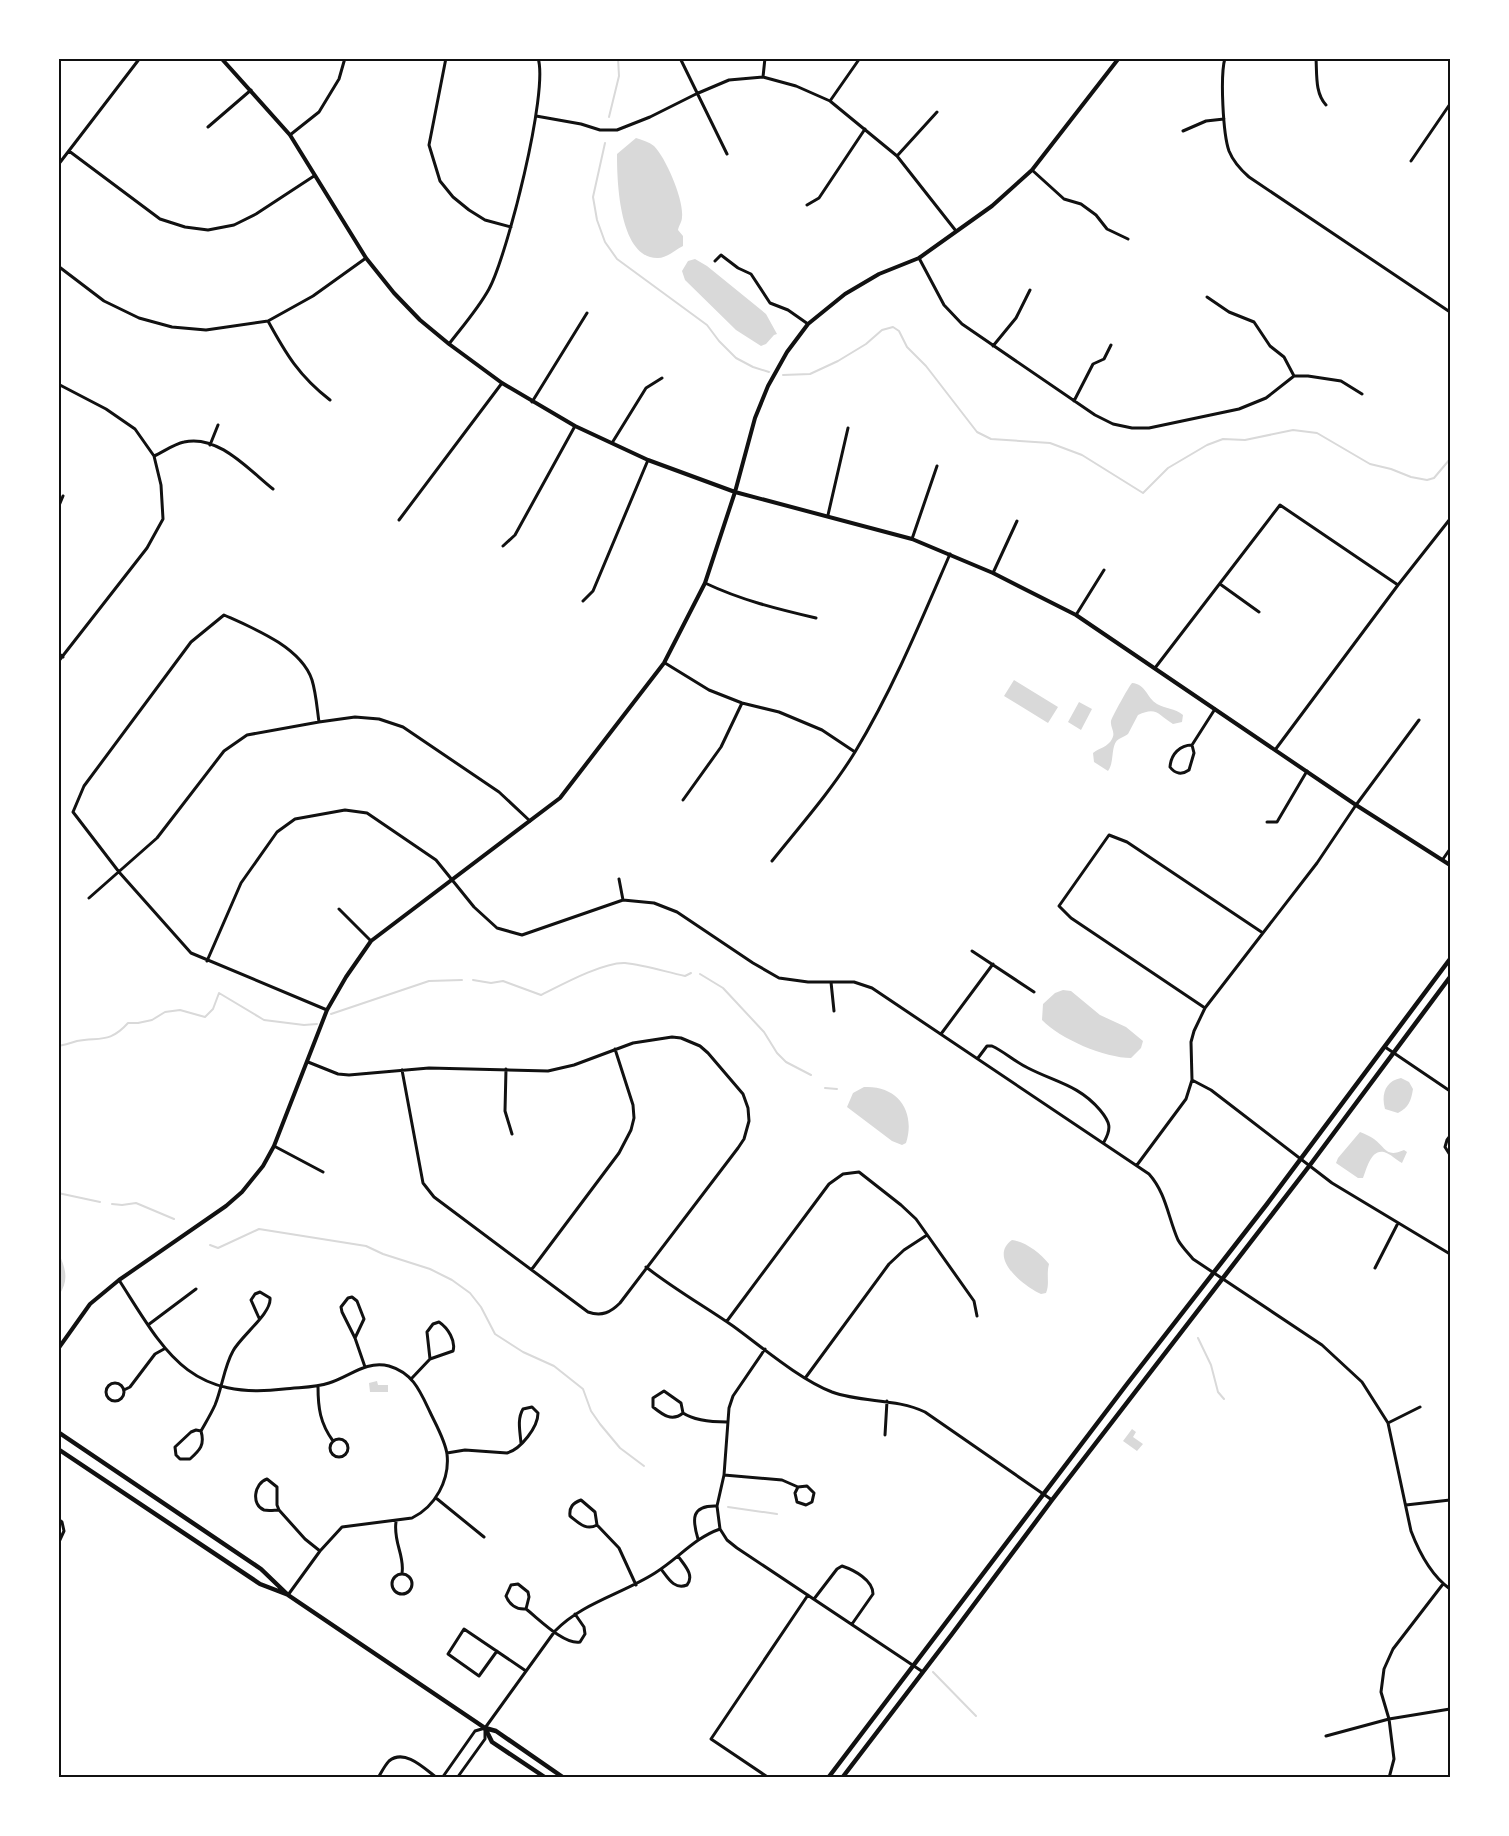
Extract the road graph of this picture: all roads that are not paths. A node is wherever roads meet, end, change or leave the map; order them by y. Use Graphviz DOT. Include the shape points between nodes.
graph roads {
  1 [pos="140,58"];
  2 [pos="221,58"];
  3 [pos="345,58"];
  4 [pos="446,58"];
  5 [pos="538,58"];
  6 [pos="680,58"];
  7 [pos="765,58"];
  8 [pos="860,58"];
  9 [pos="1119,58"];
  10 [pos="1225,58"];
  11 [pos="1316,58"];
  12 [pos="763,77"];
  13 [pos="251,90"];
  14 [pos="696,94"];
  15 [pos="830,101"];
  16 [pos="1450,104"];
  17 [pos="1326,105"];
  18 [pos="937,112"];
  19 [pos="536,116"];
  20 [pos="1224,119"];
  21 [pos="208,128"];
  22 [pos="865,129"];
  23 [pos="1183,131"];
  24 [pos="290,135"];
  25 [pos="69,151"];
  26 [pos="727,154"];
  27 [pos="897,156"];
  28 [pos="1411,161"];
  29 [pos="58,165"];
  30 [pos="1032,170"];
  31 [pos="314,176"];
  32 [pos="807,205"];
  33 [pos="511,227"];
  34 [pos="956,231"];
  35 [pos="1128,238"];
  36 [pos="366,258"];
  37 [pos="919,258"];
  38 [pos="715,261"];
  39 [pos="58,267"];
  40 [pos="1030,291"];
  41 [pos="1207,297"];
  42 [pos="1450,312"];
  43 [pos="587,313"];
  44 [pos="268,321"];
  45 [pos="808,324"];
  46 [pos="449,344"];
  47 [pos="1111,345"];
  48 [pos="993,346"];
  49 [pos="1294,376"];
  50 [pos="662,378"];
  51 [pos="502,383"];
  52 [pos="58,384"];
  53 [pos="1362,394"];
  54 [pos="330,400"];
  55 [pos="1074,401"];
  56 [pos="532,402"];
  57 [pos="218,425"];
  58 [pos="574,426"];
  59 [pos="848,428"];
  60 [pos="612,443"];
  61 [pos="210,445"];
  62 [pos="154,456"];
  63 [pos="648,460"];
  64 [pos="937,466"];
  65 [pos="273,489"];
  66 [pos="735,492"];
  67 [pos="63,496"];
  68 [pos="58,508"];
  69 [pos="828,515"];
  70 [pos="1450,519"];
  71 [pos="399,520"];
  72 [pos="1017,521"];
  73 [pos="912,539"];
  74 [pos="504,546"];
  75 [pos="950,554"];
  76 [pos="1104,570"];
  77 [pos="993,573"];
  78 [pos="705,583"];
  79 [pos="1220,584"];
  80 [pos="1398,585"];
  81 [pos="583,601"];
  82 [pos="1259,612"];
  83 [pos="1076,615"];
  84 [pos="816,618"];
  85 [pos="58,653"];
  86 [pos="63,657"];
  87 [pos="58,662"];
  88 [pos="664,663"];
  89 [pos="1155,668"];
  90 [pos="742,703"];
  91 [pos="1215,709"];
  92 [pos="1419,720"];
  93 [pos="319,722"];
  94 [pos="1192,745"];
  95 [pos="1275,750"];
  96 [pos="855,752"];
  97 [pos="1307,771"];
  98 [pos="683,800"];
  99 [pos="1356,805"];
  100 [pos="530,821"];
  101 [pos="1267,822"];
  102 [pos="1450,849"];
  103 [pos="1443,859"];
  104 [pos="772,861"];
  105 [pos="1450,865"];
  106 [pos="119,872"];
  107 [pos="453,879"];
  108 [pos="619,879"];
  109 [pos="89,898"];
  110 [pos="623,900"];
  111 [pos="339,909"];
  112 [pos="1263,933"];
  113 [pos="371,941"];
  114 [pos="972,951"];
  115 [pos="1450,959"];
  116 [pos="207,961"];
  117 [pos="993,964"];
  118 [pos="1450,977"];
  119 [pos="831,982"];
  120 [pos="1034,992"];
  121 [pos="1205,1008"];
  122 [pos="327,1010"];
  123 [pos="834,1011"];
  124 [pos="941,1034"];
  125 [pos="1384,1046"];
  126 [pos="615,1049"];
  127 [pos="1393,1053"];
  128 [pos="978,1058"];
  129 [pos="308,1062"];
  130 [pos="506,1069"];
  131 [pos="402,1070"];
  132 [pos="1192,1080"];
  133 [pos="1450,1091"];
  134 [pos="512,1134"];
  135 [pos="1450,1136"];
  136 [pos="1104,1143"];
  137 [pos="274,1146"];
  138 [pos="1450,1155"];
  139 [pos="1301,1158"];
  140 [pos="1137,1165"];
  141 [pos="1310,1165"];
  142 [pos="323,1172"];
  143 [pos="1398,1223"];
  144 [pos="927,1235"];
  145 [pos="1450,1252"];
  146 [pos="646,1267"];
  147 [pos="1375,1268"];
  148 [pos="532,1269"];
  149 [pos="1214,1273"];
  150 [pos="118,1280"];
  151 [pos="1223,1280"];
  152 [pos="196,1289"];
  153 [pos="977,1316"];
  154 [pos="259,1318"];
  155 [pos="726,1322"];
  156 [pos="148,1324"];
  157 [pos="355,1338"];
  158 [pos="58,1348"];
  159 [pos="164,1349"];
  160 [pos="765,1349"];
  161 [pos="430,1359"];
  162 [pos="365,1367"];
  163 [pos="806,1377"];
  164 [pos="412,1378"];
  165 [pos="221,1385"];
  166 [pos="318,1386"];
  167 [pos="124,1390"];
  168 [pos="887,1401"];
  169 [pos="1420,1407"];
  170 [pos="683,1413"];
  171 [pos="727,1422"];
  172 [pos="1388,1423"];
  173 [pos="201,1431"];
  174 [pos="58,1432"];
  175 [pos="885,1435"];
  176 [pos="333,1441"];
  177 [pos="521,1443"];
  178 [pos="58,1449"];
  179 [pos="447,1453"];
  180 [pos="724,1475"];
  181 [pos="798,1487"];
  182 [pos="1043,1494"];
  183 [pos="436,1498"];
  184 [pos="1052,1500"];
  185 [pos="1450,1500"];
  186 [pos="1406,1505"];
  187 [pos="717,1506"];
  188 [pos="279,1510"];
  189 [pos="58,1519"];
  190 [pos="396,1522"];
  191 [pos="597,1525"];
  192 [pos="720,1529"];
  193 [pos="484,1537"];
  194 [pos="698,1539"];
  195 [pos="58,1544"];
  196 [pos="320,1551"];
  197 [pos="678,1556"];
  198 [pos="661,1569"];
  199 [pos="402,1574"];
  200 [pos="1443,1584"];
  201 [pos="636,1585"];
  202 [pos="1450,1589"];
  203 [pos="288,1595"];
  204 [pos="808,1595"];
  205 [pos="814,1599"];
  206 [pos="525,1609"];
  207 [pos="575,1614"];
  208 [pos="852,1624"];
  209 [pos="555,1631"];
  210 [pos="497,1651"];
  211 [pos="913,1665"];
  212 [pos="526,1671"];
  213 [pos="923,1672"];
  214 [pos="1450,1709"];
  215 [pos="1389,1719"];
  216 [pos="485,1728"];
  217 [pos="1326,1736"];
  218 [pos="378,1778"];
  219 [pos="437,1778"];
  220 [pos="442,1778"];
  221 [pos="457,1778"];
  222 [pos="546,1778"];
  223 [pos="564,1778"];
  224 [pos="769,1778"];
  225 [pos="828,1778"];
  226 [pos="842,1778"];
  227 [pos="1389,1778"];
  1 -- 25 [label="street"];
  2 -- 13 [label="street"];
  3 -- 24 [label="street" via="339,79 319,112"];
  4 -- 33 [label="street" via="429,145 441,181 469,210 485,220"];
  5 -- 19 [label="street" via="542,69"];
  6 -- 14 [label="street"];
  7 -- 12 [label="street"];
  8 -- 15 [label="street"];
  9 -- 30 [label="street"];
  10 -- 20 [label="street"];
  11 -- 17 [label="street" via="1318,88"];
  12 -- 14 [label="street" via="729,80"];
  12 -- 15 [label="street"];
  13 -- 21 [label="street"];
  13 -- 24 [label="street"];
  14 -- 19 [label="street" via="617,130"];
  14 -- 26 [label="street"];
  15 -- 22 [label="street"];
  16 -- 28 [label="street"];
  18 -- 27 [label="street"];
  19 -- 33 [label="street"];
  20 -- 23 [label="street" via="1206,121"];
  20 -- 42 [label="street" via="1230,152 1249,177"];
  22 -- 27 [label="street"];
  22 -- 32 [label="street" via="819,198"];
  24 -- 31 [label="street"];
  25 -- 29 [label="street"];
  25 -- 31 [label="street" via="160,219 208,230 234,225 256,214"];
  27 -- 34 [label="street"];
  30 -- 34 [label="street" via="992,206"];
  30 -- 35 [label="street" via="1064,199 1081,204 1107,229"];
  31 -- 36 [label="street"];
  33 -- 46 [label="street" via="489,290"];
  34 -- 37 [label="street"];
  36 -- 44 [label="street" via="313,296"];
  36 -- 46 [label="street" via="420,320"];
  37 -- 45 [label="street" via="879,274 845,294"];
  37 -- 48 [label="street" via="945,305 962,324"];
  38 -- 45 [label="street" via="721,255 751,274 770,303"];
  39 -- 44 [label="street" via="104,301 139,318 172,327 206,330"];
  40 -- 48 [label="street" via="1016,318"];
  41 -- 49 [label="street" via="1254,322 1270,346 1284,357"];
  43 -- 56 [label="street"];
  44 -- 54 [label="street" via="290,360"];
  45 -- 66 [label="street" via="768,386"];
  46 -- 51 [label="street"];
  47 -- 55 [label="street" via="1104,359 1093,364"];
  48 -- 55 [label="street"];
  49 -- 53 [label="street" via="1341,381"];
  49 -- 55 [label="street" via="1266,398 1239,409 1149,428 1113,424"];
  50 -- 60 [label="street" via="646,388"];
  51 -- 56 [label="street"];
  51 -- 71 [label="street"];
  52 -- 62 [label="street" via="135,429"];
  56 -- 58 [label="street"];
  57 -- 61 [label="street"];
  58 -- 60 [label="street"];
  58 -- 74 [label="street" via="515,535"];
  59 -- 69 [label="street"];
  60 -- 63 [label="street"];
  61 -- 62 [label="street" via="184,442"];
  61 -- 65 [label="street" via="224,450"];
  62 -- 86 [label="street" via="164,519 147,549"];
  63 -- 66 [label="street"];
  63 -- 81 [label="street" via="593,591"];
  64 -- 73 [label="street"];
  66 -- 69 [label="street"];
  66 -- 78 [label="street"];
  67 -- 68 [label="street"];
  69 -- 73 [label="street"];
  70 -- 80 [label="street"];
  72 -- 77 [label="street"];
  73 -- 75 [label="street"];
  75 -- 77 [label="street"];
  75 -- 96 [label="street" via="915,635"];
  76 -- 83 [label="street"];
  77 -- 83 [label="street"];
  78 -- 84 [label="street" via="729,595"];
  78 -- 88 [label="street"];
  79 -- 80 [label="street" via="1280,505"];
  79 -- 82 [label="street"];
  79 -- 89 [label="street"];
  80 -- 95 [label="street"];
  83 -- 89 [label="street"];
  85 -- 86 [label="street"];
  86 -- 87 [label="street"];
  88 -- 90 [label="street" via="709,690"];
  88 -- 100 [label="street" via="560,798"];
  89 -- 91 [label="street"];
  90 -- 96 [label="street" via="779,712 822,730"];
  90 -- 98 [label="street" via="721,747"];
  91 -- 94 [label="street"];
  91 -- 95 [label="street"];
  92 -- 99 [label="street"];
  93 -- 100 [label="street" via="355,717 403,727 499,792"];
  93 -- 106 [label="street" via="247,735 224,752 157,838"];
  93 -- 106 [label="street" via="312,680 300,659 259,631 224,615 191,642 84,786 73,812"];
  94 -- 94 [label="street" via="1185,745 1174,756 1170,767 1176,773 1189,770"];
  95 -- 97 [label="street"];
  96 -- 104 [label="street"];
  97 -- 99 [label="street"];
  97 -- 101 [label="street" via="1277,822"];
  99 -- 103 [label="street"];
  99 -- 112 [label="street"];
  100 -- 107 [label="street"];
  102 -- 103 [label="street"];
  103 -- 105 [label="street"];
  106 -- 109 [label="street"];
  106 -- 116 [label="street" via="191,953"];
  107 -- 110 [label="street" via="474,907 497,928 522,935"];
  107 -- 113 [label="street"];
  107 -- 116 [label="street" via="436,860 367,813 345,810 295,819 277,832 241,883"];
  108 -- 110 [label="street"];
  110 -- 119 [label="street" via="654,903 677,912 779,978"];
  111 -- 113 [label="street"];
  112 -- 121 [label="street"];
  112 -- 121 [label="street" via="1127,842 1109,835 1059,906"];
  113 -- 122 [label="street"];
  114 -- 117 [label="street"];
  115 -- 125 [label="main road"];
  116 -- 122 [label="street"];
  117 -- 120 [label="street"];
  117 -- 124 [label="street"];
  118 -- 127 [label="main road"];
  119 -- 123 [label="street"];
  119 -- 124 [label="street" via="854,982 872,988"];
  121 -- 132 [label="street" via="1191,1042"];
  122 -- 129 [label="street"];
  124 -- 128 [label="street"];
  125 -- 127 [label="street"];
  125 -- 139 [label="main road"];
  126 -- 130 [label="street" via="559,1070"];
  126 -- 146 [label="street" via="672,1037 690,1040 708,1053 736,1085 749,1114 738,1148"];
  126 -- 148 [label="street" via="631,1093 631,1130 619,1153"];
  127 -- 133 [label="street"];
  127 -- 141 [label="main road"];
  128 -- 136 [label="street"];
  128 -- 136 [label="street" via="987,1046 992,1046 1028,1068 1082,1092 1109,1124"];
  129 -- 131 [label="street" via="349,1075"];
  129 -- 137 [label="street"];
  130 -- 131 [label="street"];
  130 -- 134 [label="street" via="505,1111"];
  131 -- 148 [label="street" via="423,1183 434,1197"];
  132 -- 139 [label="street"];
  132 -- 140 [label="street" via="1186,1100"];
  135 -- 138 [label="street" via="1445,1144"];
  136 -- 140 [label="street"];
  137 -- 142 [label="street"];
  137 -- 150 [label="street" via="263,1166 226,1206"];
  139 -- 141 [label="street"];
  139 -- 149 [label="main road"];
  140 -- 149 [label="street" via="1156,1182 1179,1241 1193,1259"];
  141 -- 143 [label="street"];
  141 -- 151 [label="main road"];
  143 -- 145 [label="street"];
  143 -- 147 [label="street"];
  144 -- 153 [label="street" via="974,1301"];
  144 -- 155 [label="street" via="901,1205 859,1172 843,1174 829,1184"];
  144 -- 163 [label="street" via="889,1264"];
  146 -- 148 [label="street" via="613,1310 595,1315"];
  146 -- 155 [label="street"];
  149 -- 151 [label="street"];
  149 -- 182 [label="main road"];
  150 -- 156 [label="street"];
  150 -- 158 [label="street" via="90,1304"];
  151 -- 172 [label="street" via="1322,1345 1362,1382"];
  151 -- 184 [label="main road"];
  152 -- 156 [label="street"];
  154 -- 154 [label="street" via="271,1303 260,1292 251,1300"];
  154 -- 165 [label="street" via="232,1352"];
  155 -- 160 [label="street"];
  156 -- 159 [label="street"];
  157 -- 157 [label="street" via="364,1319 352,1297 341,1307"];
  157 -- 162 [label="street"];
  159 -- 165 [label="street" via="188,1371"];
  159 -- 167 [label="street"];
  160 -- 163 [label="street"];
  160 -- 171 [label="street" via="733,1396"];
  161 -- 161 [label="street" via="454,1349 454,1342 439,1322 427,1332"];
  161 -- 164 [label="street"];
  162 -- 164 [label="street" via="388,1366"];
  162 -- 166 [label="street"];
  163 -- 168 [label="street" via="846,1396"];
  164 -- 179 [label="street"];
  165 -- 166 [label="street" via="255,1391"];
  165 -- 173 [label="street"];
  166 -- 176 [label="street" via="320,1416"];
  167 -- 167 [label="street" via="115,1383 109,1385 106,1394 111,1401 117,1401"];
  168 -- 175 [label="street"];
  168 -- 182 [label="street" via="925,1412"];
  169 -- 172 [label="street"];
  170 -- 170 [label="street" via="681,1403 664,1391 653,1398 653,1407 671,1418"];
  170 -- 171 [label="street" via="711,1422"];
  171 -- 180 [label="street"];
  172 -- 186 [label="street"];
  173 -- 173 [label="street" via="191,1432 178,1444 176,1455 190,1459 202,1448"];
  174 -- 203 [label="main road" via="261,1569"];
  176 -- 176 [label="street" via="332,1454 345,1455 346,1442"];
  177 -- 177 [label="street" via="537,1421 538,1413 532,1407 520,1413"];
  177 -- 179 [label="street" via="507,1453"];
  178 -- 203 [label="main road" via="246,1575"];
  179 -- 183 [label="street" via="444,1478"];
  180 -- 181 [label="street" via="782,1480"];
  180 -- 187 [label="street"];
  181 -- 181 [label="street" via="795,1499 809,1504 813,1490"];
  182 -- 184 [label="street"];
  182 -- 211 [label="main road"];
  183 -- 190 [label="street" via="421,1514"];
  183 -- 193 [label="street"];
  184 -- 213 [label="main road"];
  185 -- 186 [label="street"];
  186 -- 200 [label="street" via="1416,1544"];
  187 -- 192 [label="street"];
  187 -- 194 [label="street" via="697,1511 693,1520"];
  188 -- 188 [label="street" via="277,1487 267,1479 262,1481 255,1499 259,1506"];
  188 -- 196 [label="street"];
  189 -- 195 [label="street" via="64,1531"];
  190 -- 196 [label="street" via="342,1527"];
  190 -- 199 [label="street" via="394,1534"];
  191 -- 191 [label="street" via="595,1512 581,1500 569,1510 570,1516 583,1527"];
  191 -- 201 [label="street" via="619,1548"];
  192 -- 194 [label="street"];
  192 -- 204 [label="street" via="737,1548"];
  194 -- 197 [label="street"];
  196 -- 203 [label="street"];
  197 -- 198 [label="street"];
  197 -- 198 [label="street" via="689,1572 687,1585 673,1584"];
  198 -- 201 [label="street"];
  199 -- 199 [label="street" via="392,1584 404,1594 412,1584 408,1575"];
  200 -- 202 [label="street"];
  200 -- 215 [label="street" via="1388,1657 1381,1692"];
  201 -- 207 [label="street"];
  203 -- 216 [label="main road"];
  204 -- 205 [label="street"];
  204 -- 224 [label="street" via="711,1739"];
  205 -- 208 [label="street"];
  205 -- 208 [label="street" via="837,1569 849,1568 873,1588 873,1594"];
  206 -- 206 [label="street" via="528,1592 518,1584 511,1585 507,1601"];
  206 -- 209 [label="street"];
  207 -- 209 [label="street"];
  207 -- 209 [label="street" via="584,1627 580,1642 570,1642"];
  208 -- 211 [label="street"];
  209 -- 212 [label="street"];
  210 -- 210 [label="street" via="464,1629 448,1654 479,1676"];
  210 -- 212 [label="street"];
  211 -- 213 [label="street"];
  211 -- 225 [label="main road"];
  212 -- 216 [label="street"];
  213 -- 226 [label="main road"];
  214 -- 215 [label="street"];
  215 -- 217 [label="street"];
  215 -- 227 [label="street" via="1394,1759"];
  216 -- 220 [label="street" via="475,1731"];
  216 -- 221 [label="street" via="485,1739"];
  216 -- 222 [label="main road" via="492,1742"];
  216 -- 223 [label="main road" via="496,1731"];
  218 -- 219 [label="street" via="390,1761 404,1756"];
}
